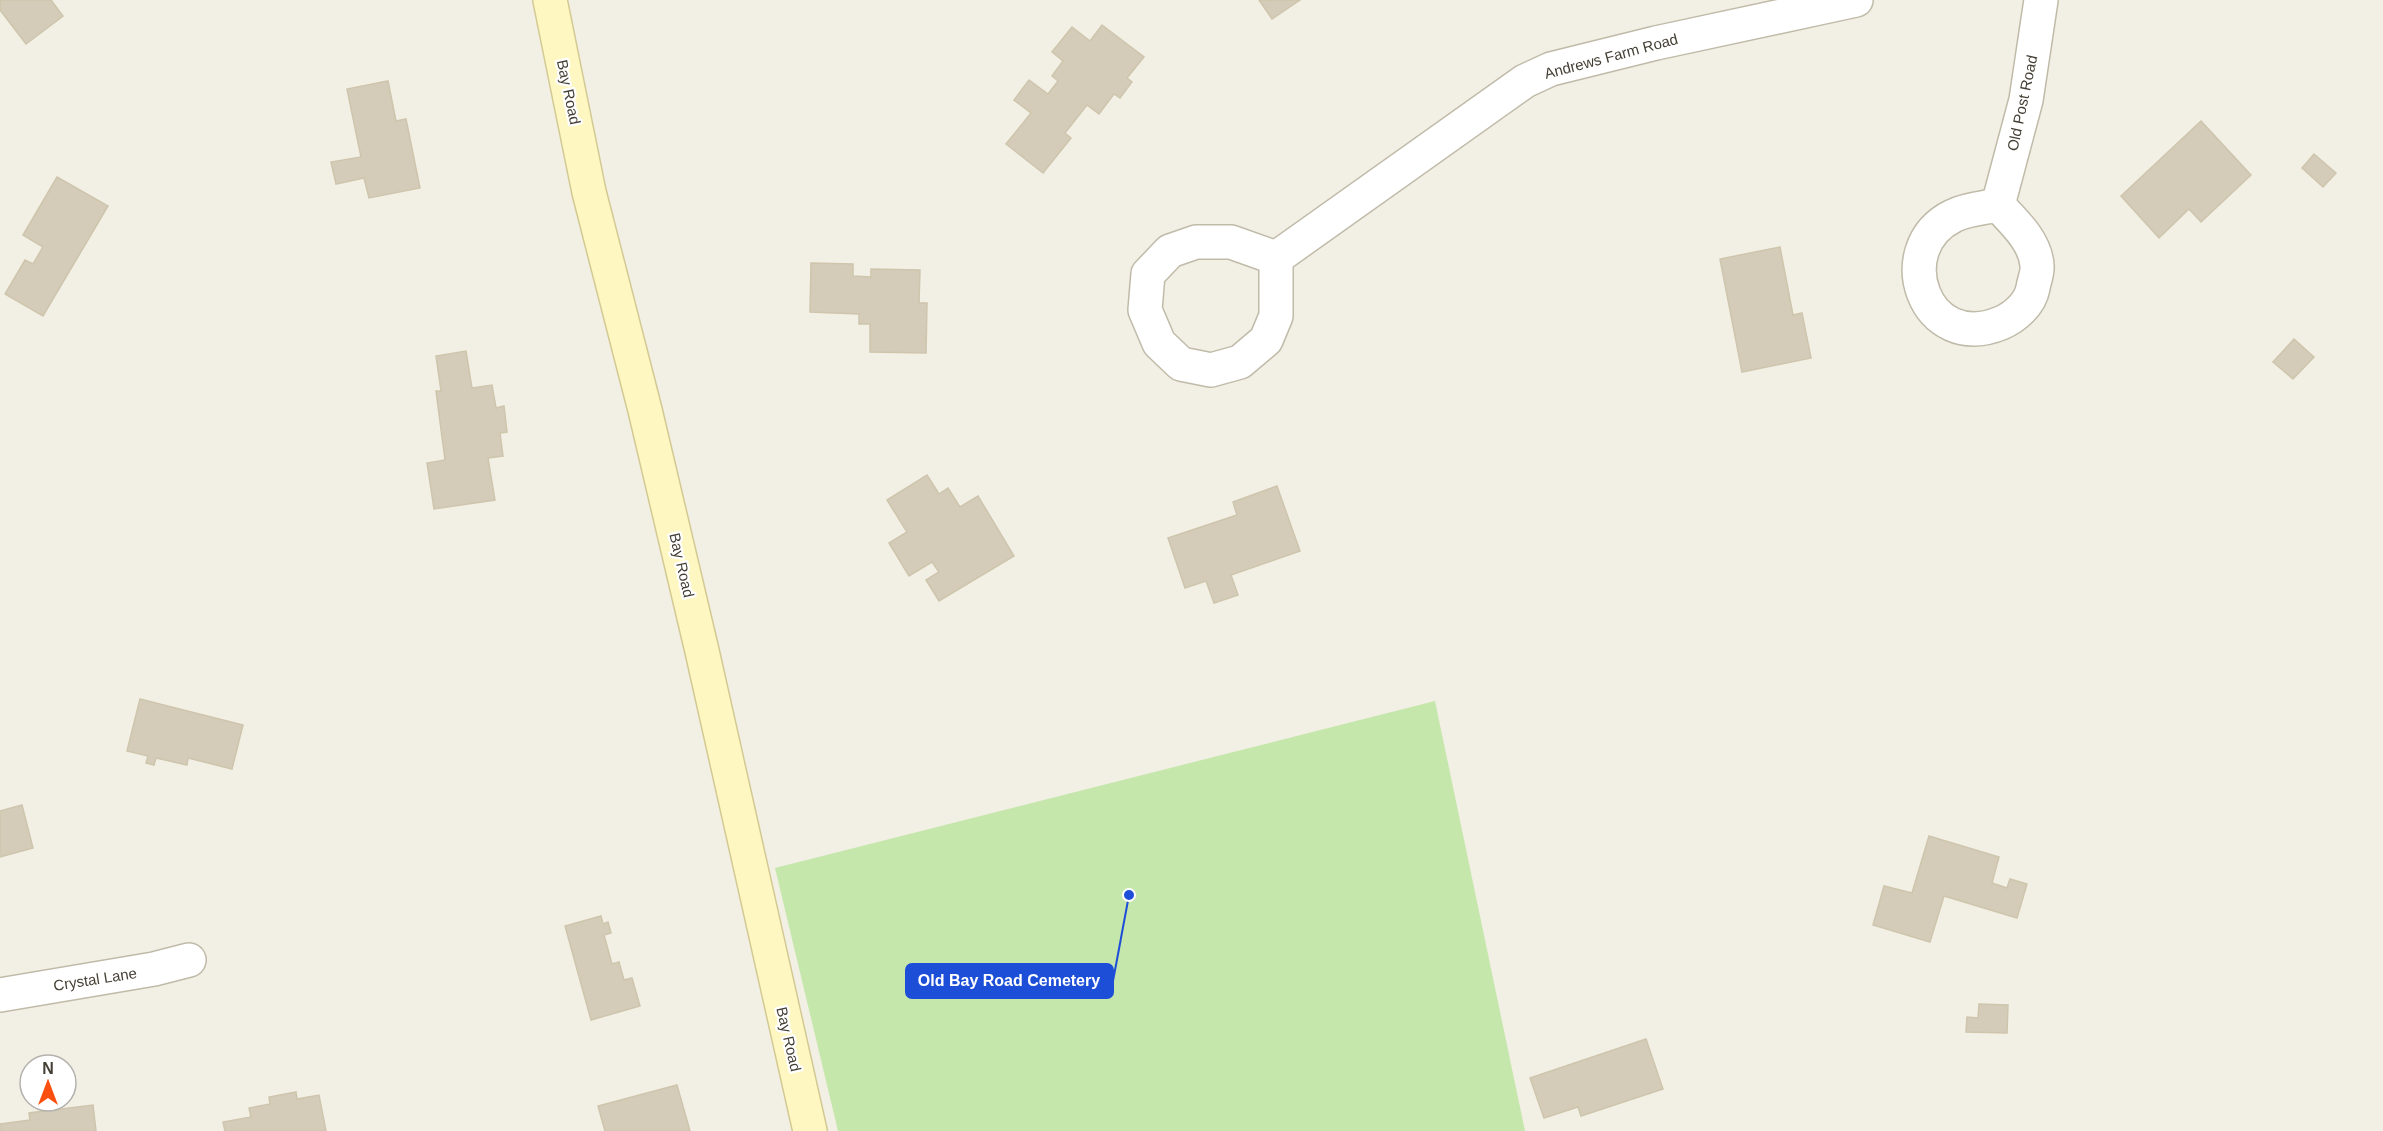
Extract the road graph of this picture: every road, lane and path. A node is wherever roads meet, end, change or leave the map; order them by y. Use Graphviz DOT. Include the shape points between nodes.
graph roads {
  1 [pos="550,0"];
  2 [pos="1856,0"];
  3 [pos="2041,0"];
  4 [pos="1998,205"];
  5 [pos="1276,258"];
  6 [pos="189,960"];
  7 [pos="0,995"];
  8 [pos="810,1131"];
  1 -- 8 [label="main road, Bay Road" via="589,192 702,651"];
  2 -- 5 [label="street, Andrews Farm Road" via="1656,43 1542,73 1525,81"];
  3 -- 4 [label="street, Old Post Road" via="2026,100"];
  5 -- 5 [label="street" via="1231,242 1196,242 1170,251 1149,274 1145,310 1159,343 1181,364 1211,370 1240,362 1266,340 1276,316"];
  6 -- 7 [label="street, Crystal Lane"];
}
